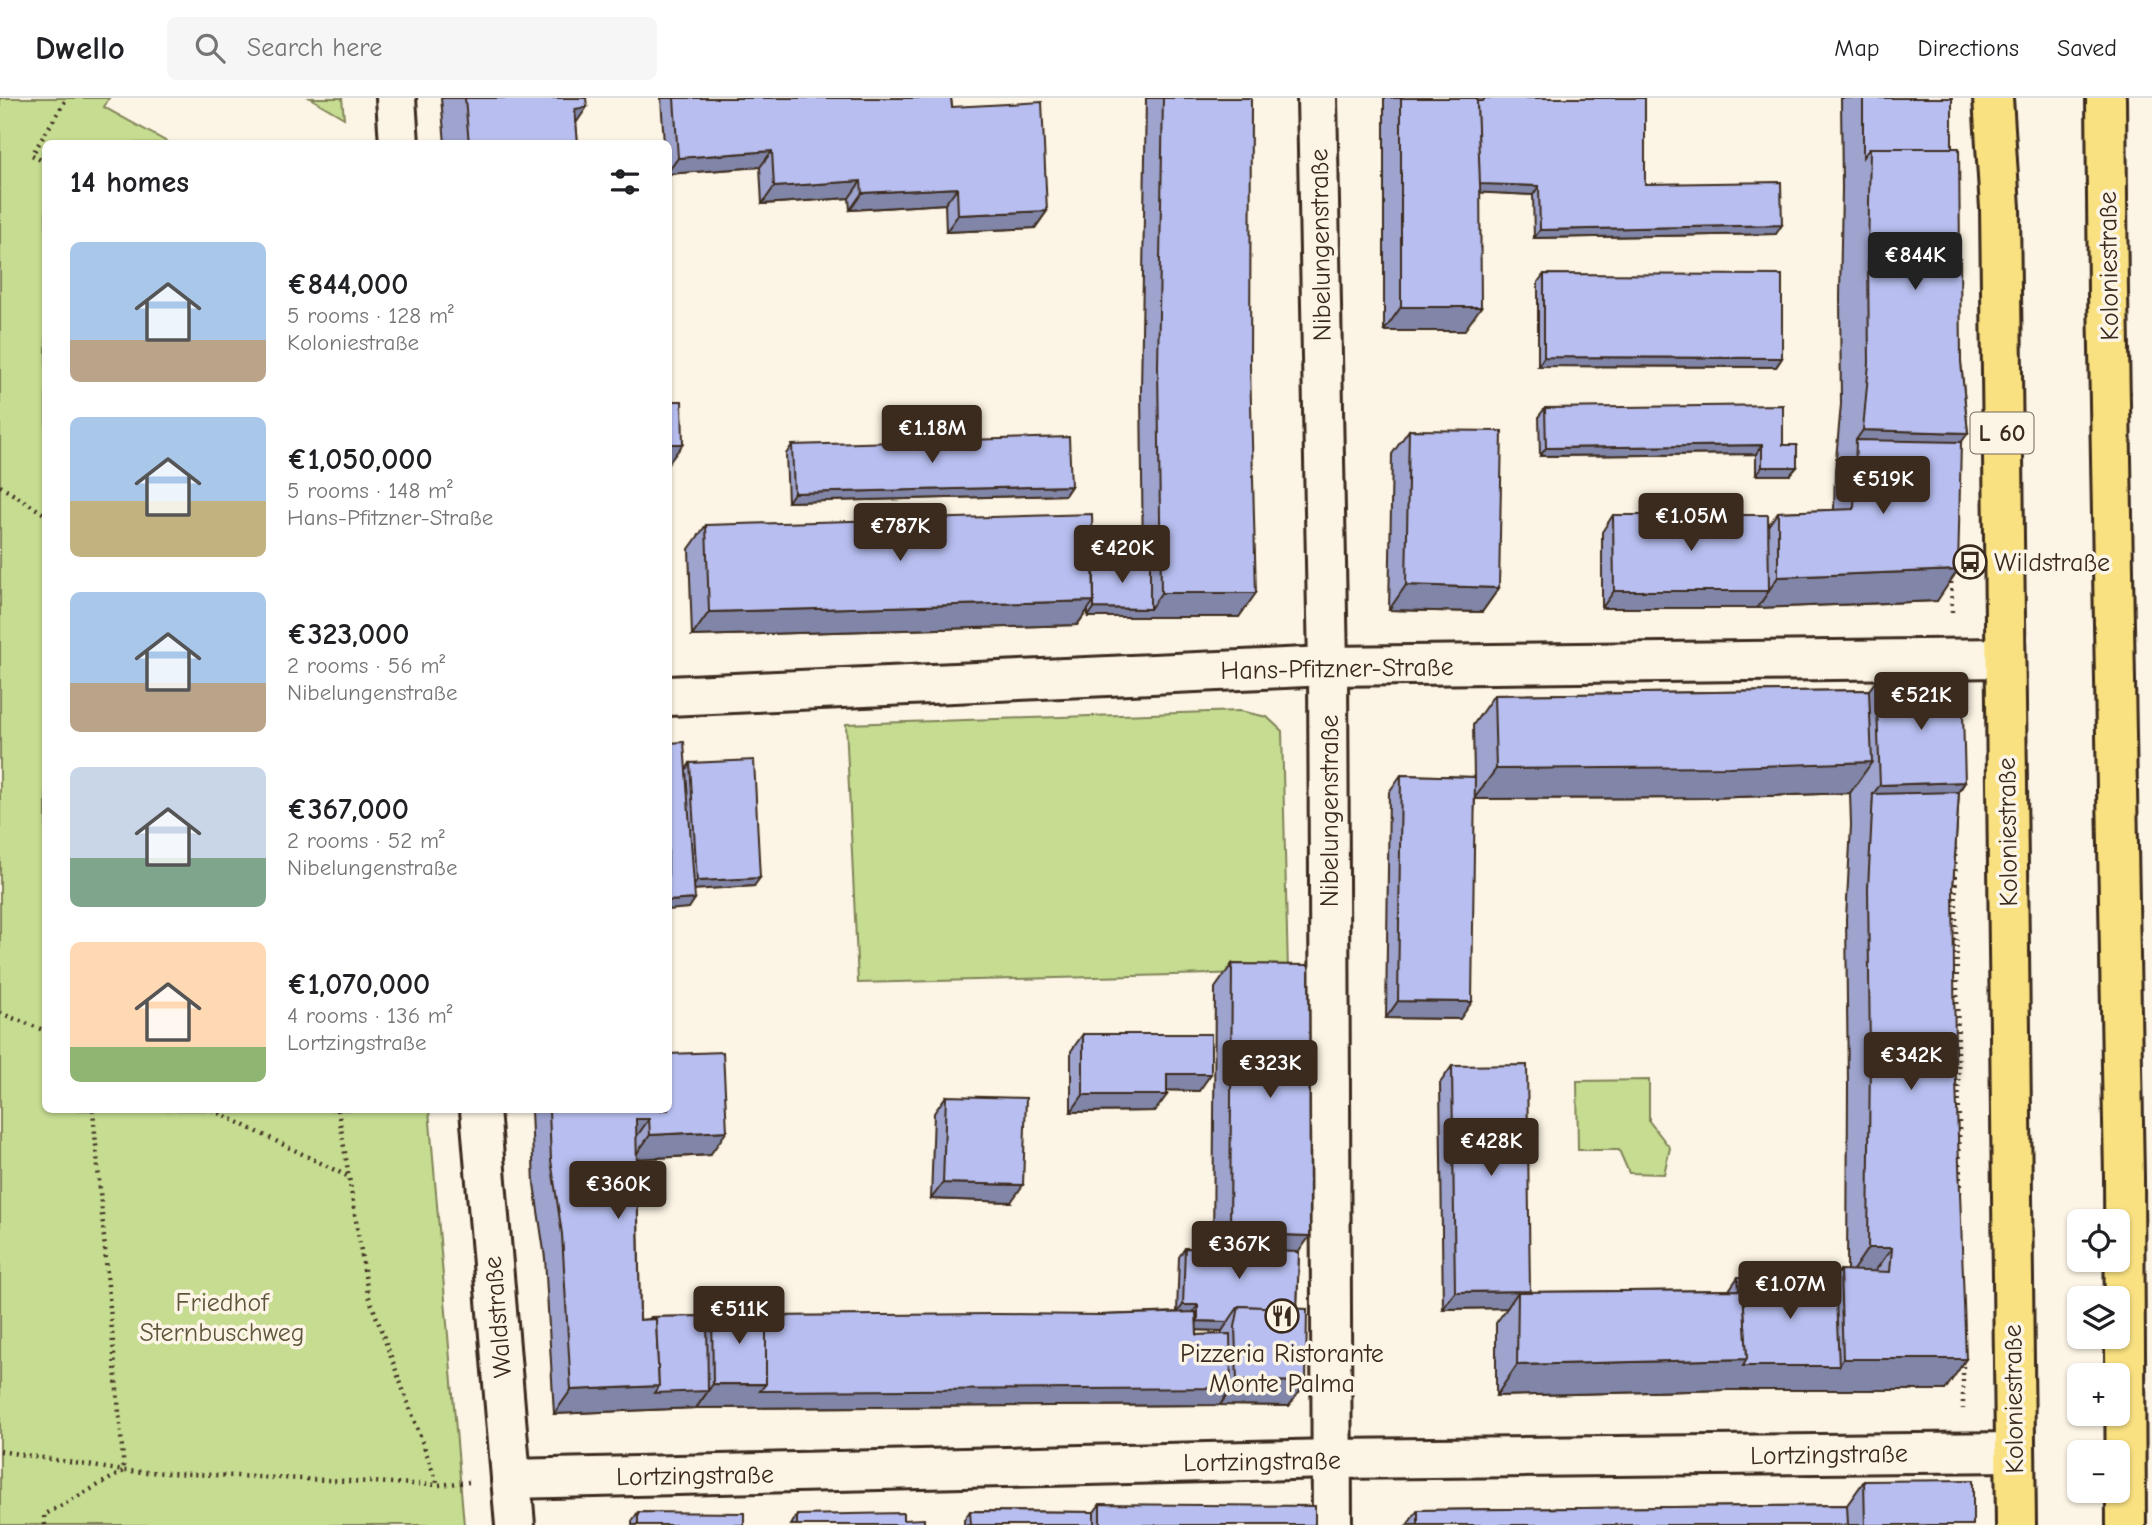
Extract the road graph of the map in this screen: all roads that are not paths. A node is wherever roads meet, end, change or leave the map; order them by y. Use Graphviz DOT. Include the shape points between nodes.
graph roads {
  1 [pos="396,98"];
  2 [pos="1317,98"];
  3 [pos="1993,98"];
  4 [pos="2106,98"];
  5 [pos="399,140"];
  6 [pos="2005,658"];
  7 [pos="1328,666"];
  8 [pos="672,696"];
  9 [pos="480,1113"];
  10 [pos="2014,1452"];
  11 [pos="1331,1459"];
  12 [pos="511,1479"];
  13 [pos="515,1525"];
  14 [pos="1332,1525"];
  15 [pos="2016,1525"];
  16 [pos="2126,1525"];
  1 -- 5 [label="street"];
  2 -- 7 [label="street, Nibelungenstraße"];
  3 -- 6 [label="main road, Koloniestraße / L 60" via="2000,208"];
  4 -- 16 [label="main road, Koloniestraße"];
  6 -- 7 [label="street, Hans-Pfitzner-Straße"];
  6 -- 10 [label="main road, Koloniestraße / L 60"];
  7 -- 8 [label="street, Hans-Pfitzner-Straße"];
  7 -- 11 [label="street, Nibelungenstraße"];
  9 -- 12 [label="street, Waldstraße"];
  10 -- 11 [label="street, Lortzingstraße"];
  10 -- 15 [label="main road, Koloniestraße / L 60"];
  11 -- 12 [label="street, Lortzingstraße"];
  11 -- 14 [label="street, Nibelungenstraße"];
  12 -- 13 [label="street, Waldstraße"];
}
